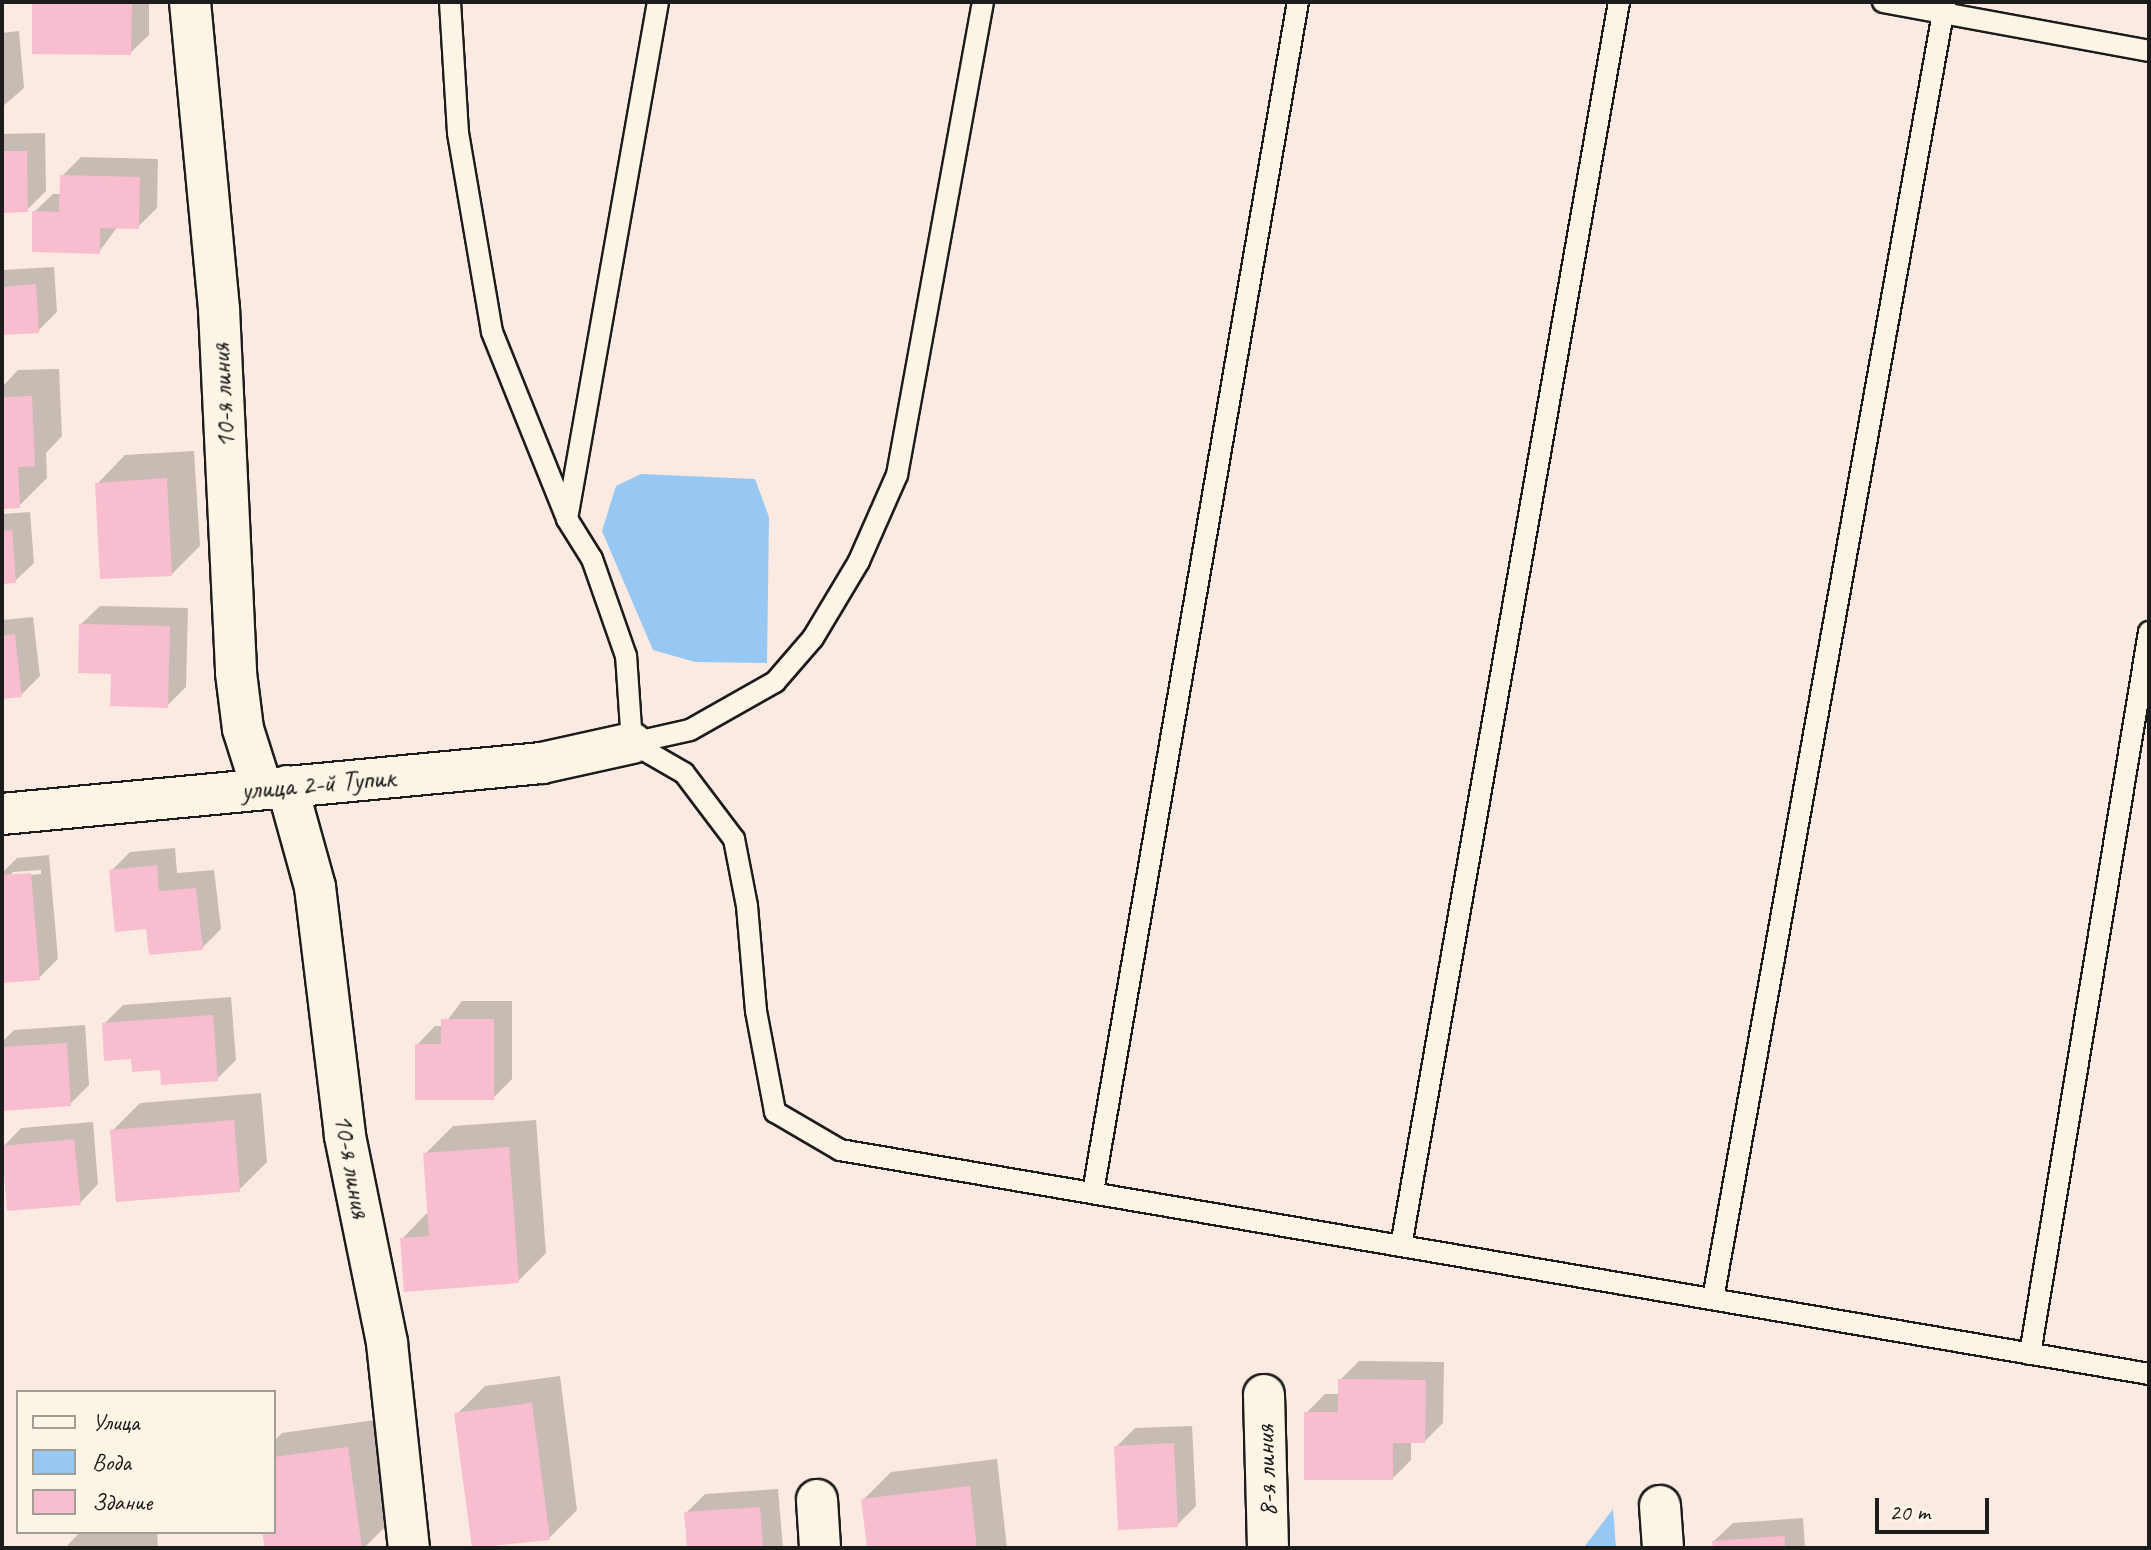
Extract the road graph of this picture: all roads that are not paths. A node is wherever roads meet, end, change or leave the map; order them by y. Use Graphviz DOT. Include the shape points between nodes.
graph roads {
  1 [pos="190,2"];
  2 [pos="450,2"];
  3 [pos="658,2"];
  4 [pos="983,2"];
  5 [pos="1298,2"];
  6 [pos="1619,2"];
  7 [pos="1883,2"];
  8 [pos="1944,8"];
  9 [pos="2149,51"];
  10 [pos="567,519"];
  11 [pos="2149,632"];
  12 [pos="632,743"];
  13 [pos="275,787"];
  14 [pos="2,814"];
  15 [pos="1093,1192"];
  16 [pos="1401,1246"];
  17 [pos="1713,1299"];
  18 [pos="2030,1354"];
  19 [pos="2149,1374"];
  20 [pos="1264,1395"];
  21 [pos="817,1500"];
  22 [pos="1660,1506"];
  23 [pos="409,1548"];
  24 [pos="820,1548"];
  25 [pos="1268,1548"];
  26 [pos="1663,1548"];
  1 -- 13 [label="street, 10-я линия" via="219,309 236,673 243,729"];
  2 -- 10 [label="lane" via="458,133 492,332"];
  3 -- 10 [label="lane"];
  4 -- 12 [label="lane" via="897,475 859,561 813,638 775,682 690,730"];
  5 -- 15 [label="lane"];
  6 -- 16 [label="lane"];
  7 -- 8 [label="lane"];
  8 -- 9 [label="lane"];
  8 -- 17 [label="lane"];
  10 -- 12 [label="lane" via="592,559 626,656"];
  11 -- 18 [label="lane"];
  12 -- 13 [label="street, улица 2-й Тупик" via="542,763"];
  12 -- 15 [label="lane" via="684,773 734,839 775,1112 840,1150"];
  13 -- 14 [label="street, улица 2-й Тупик"];
  13 -- 23 [label="street, 10-я линия" via="315,887 345,1136 387,1343"];
  15 -- 16 [label="lane"];
  16 -- 17 [label="lane"];
  17 -- 18 [label="lane"];
  18 -- 19 [label="lane"];
  20 -- 25 [label="street, 8-я линия"];
  21 -- 24 [label="street"];
  22 -- 26 [label="street"];
}
